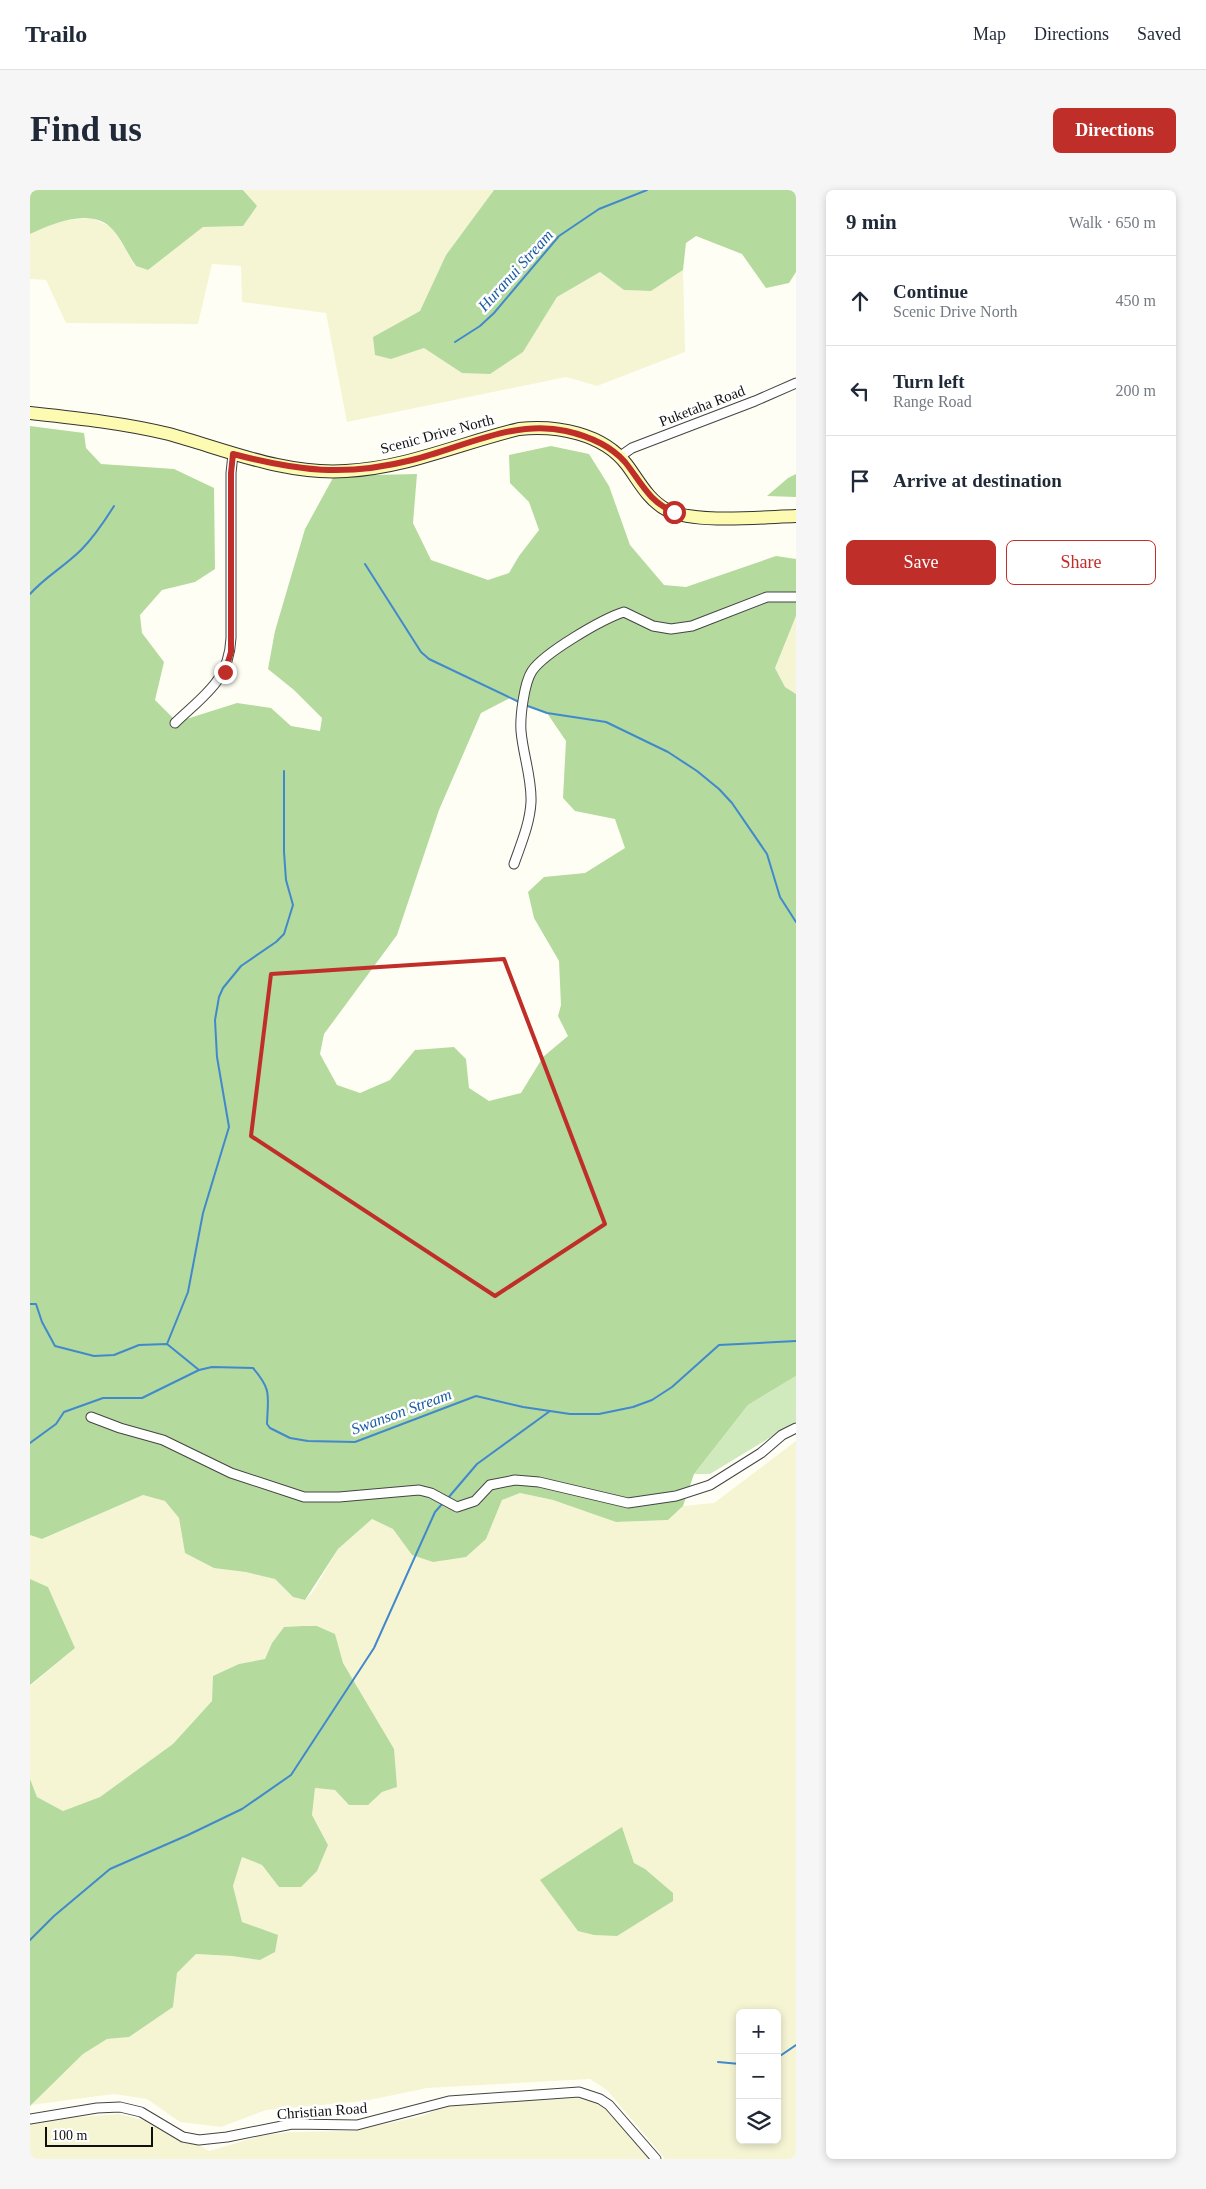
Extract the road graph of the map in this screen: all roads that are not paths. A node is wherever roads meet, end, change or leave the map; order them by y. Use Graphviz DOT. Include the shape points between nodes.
graph roads {
  1 [pos="796,383"];
  2 [pos="30,413"];
  3 [pos="233,454"];
  4 [pos="619,457"];
  5 [pos="796,516"];
  6 [pos="796,597"];
  7 [pos="175,723"];
  8 [pos="514,864"];
  9 [pos="91,1417"];
  10 [pos="796,1428"];
  11 [pos="30,2120"];
  12 [pos="656,2159"];
  1 -- 4 [label="street, Puketaha Road" via="632,448"];
  2 -- 3 [label="main road, Scenic Drive North" via="146,430"];
  3 -- 4 [label="main road, Scenic Drive North" via="291,468 346,471 398,464 504,433 538,428 585,436 605,445"];
  3 -- 7 [label="street" via="229,662 219,680"];
  4 -- 5 [label="main road, Scenic Drive North" via="650,498 684,516"];
  6 -- 8 [label="street" via="767,597 692,626 671,629 653,626 624,612 607,617 577,636 532,672 525,694 521,730 531,804"];
  9 -- 10 [label="street" via="163,1440 231,1473 304,1498 419,1490 457,1506 476,1501 490,1485 515,1480 539,1482 628,1503 676,1496 710,1485"];
  11 -- 12 [label="street, Christian Road" via="120,2107 141,2112 183,2137 199,2140 292,2124 357,2125 449,2100 580,2092 609,2105"];
}
